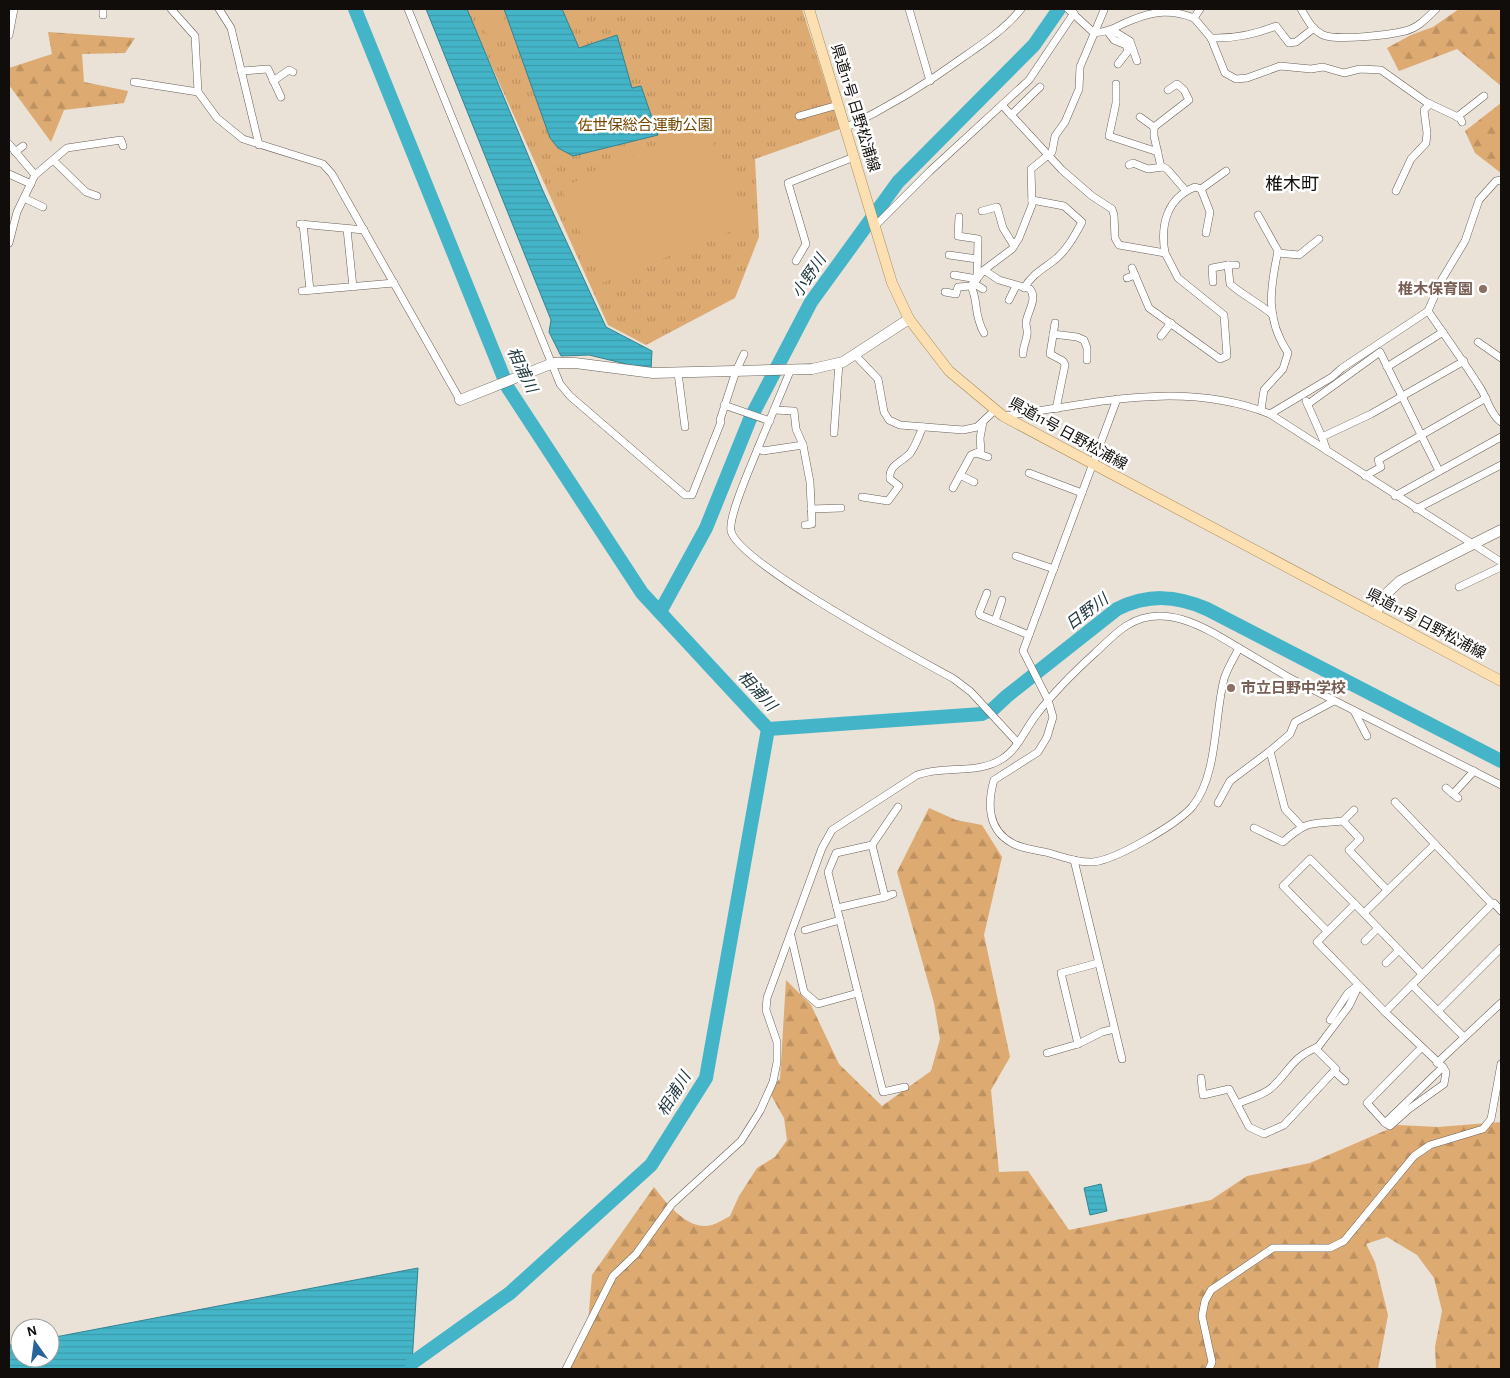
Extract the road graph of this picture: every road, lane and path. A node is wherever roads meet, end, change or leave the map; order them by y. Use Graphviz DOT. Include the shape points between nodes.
graph roads {
  1 [pos="14,9"];
  2 [pos="218,9"];
  3 [pos="408,9"];
  4 [pos="809,9"];
  5 [pos="909,9"];
  6 [pos="1200,9"];
  7 [pos="1301,9"];
  8 [pos="1436,9"];
  9 [pos="175,10"];
  10 [pos="1019,10"];
  11 [pos="1104,10"];
  12 [pos="1071,11"];
  13 [pos="1194,18"];
  14 [pos="1314,28"];
  15 [pos="1110,31"];
  16 [pos="1094,33"];
  17 [pos="9,35"];
  18 [pos="1211,38"];
  19 [pos="1137,61"];
  20 [pos="1118,64"];
  21 [pos="241,71"];
  22 [pos="293,72"];
  23 [pos="274,81"];
  24 [pos="930,81"];
  25 [pos="134,82"];
  26 [pos="1116,84"];
  27 [pos="1040,87"];
  28 [pos="1168,90"];
  29 [pos="198,92"];
  30 [pos="1484,96"];
  31 [pos="281,97"];
  32 [pos="1430,104"];
  33 [pos="1002,105"];
  34 [pos="834,107"];
  35 [pos="1011,115"];
  36 [pos="799,116"];
  37 [pos="1140,117"];
  38 [pos="1154,127"];
  39 [pos="845,128"];
  40 [pos="9,144"];
  41 [pos="259,145"];
  42 [pos="23,146"];
  43 [pos="122,146"];
  44 [pos="15,152"];
  45 [pos="1158,152"];
  46 [pos="1048,155"];
  47 [pos="854,157"];
  48 [pos="53,160"];
  49 [pos="1129,165"];
  50 [pos="1162,167"];
  51 [pos="1226,172"];
  52 [pos="9,174"];
  53 [pos="35,175"];
  54 [pos="1501,180"];
  55 [pos="31,184"];
  56 [pos="1200,190"];
  57 [pos="1396,190"];
  58 [pos="1186,191"];
  59 [pos="96,196"];
  60 [pos="24,198"];
  61 [pos="1032,200"];
  62 [pos="43,207"];
  63 [pos="982,211"];
  64 [pos="1258,215"];
  65 [pos="959,217"];
  66 [pos="874,226"];
  67 [pos="347,229"];
  68 [pos="364,230"];
  69 [pos="1206,233"];
  70 [pos="1319,239"];
  71 [pos="9,243"];
  72 [pos="1014,246"];
  73 [pos="1165,253"];
  74 [pos="1278,253"];
  75 [pos="950,255"];
  76 [pos="977,259"];
  77 [pos="796,261"];
  78 [pos="984,270"];
  79 [pos="954,275"];
  80 [pos="1127,278"];
  81 [pos="1213,282"];
  82 [pos="394,283"];
  83 [pos="974,283"];
  84 [pos="353,287"];
  85 [pos="1020,287"];
  86 [pos="983,290"];
  87 [pos="945,292"];
  88 [pos="1009,300"];
  89 [pos="1428,311"];
  90 [pos="1273,315"];
  91 [pos="909,319"];
  92 [pos="1055,323"];
  93 [pos="1170,323"];
  94 [pos="1443,332"];
  95 [pos="984,333"];
  96 [pos="1053,334"];
  97 [pos="1160,336"];
  98 [pos="1478,342"];
  99 [pos="744,354"];
  100 [pos="1023,354"];
  101 [pos="855,356"];
  102 [pos="1501,358"];
  103 [pos="1088,360"];
  104 [pos="1464,361"];
  105 [pos="839,363"];
  106 [pos="551,364"];
  107 [pos="1387,367"];
  108 [pos="789,369"];
  109 [pos="738,370"];
  110 [pos="678,373"];
  111 [pos="1302,395"];
  112 [pos="1402,396"];
  113 [pos="464,398"];
  114 [pos="1486,398"];
  115 [pos="1117,399"];
  116 [pos="1308,404"];
  117 [pos="725,405"];
  118 [pos="1056,409"];
  119 [pos="774,410"];
  120 [pos="1261,410"];
  121 [pos="999,413"];
  122 [pos="1270,414"];
  123 [pos="770,420"];
  124 [pos="983,422"];
  125 [pos="1501,422"];
  126 [pos="685,427"];
  127 [pos="923,427"];
  128 [pos="834,433"];
  129 [pos="1422,435"];
  130 [pos="1322,437"];
  131 [pos="1501,437"];
  132 [pos="803,445"];
  133 [pos="758,448"];
  134 [pos="1327,452"];
  135 [pos="976,453"];
  136 [pos="988,457"];
  137 [pos="1501,465"];
  138 [pos="1093,466"];
  139 [pos="1439,471"];
  140 [pos="1029,473"];
  141 [pos="960,475"];
  142 [pos="1365,476"];
  143 [pos="974,482"];
  144 [pos="953,488"];
  145 [pos="1082,493"];
  146 [pos="1395,496"];
  147 [pos="862,497"];
  148 [pos="841,508"];
  149 [pos="812,509"];
  150 [pos="1416,509"];
  151 [pos="805,525"];
  152 [pos="1501,530"];
  153 [pos="1474,543"];
  154 [pos="1016,556"];
  155 [pos="1501,562"];
  156 [pos="1501,567"];
  157 [pos="1054,569"];
  158 [pos="1459,587"];
  159 [pos="987,593"];
  160 [pos="1002,600"];
  161 [pos="1375,614"];
  162 [pos="995,622"];
  163 [pos="1029,635"];
  164 [pos="1238,648"];
  165 [pos="1501,680"];
  166 [pos="1046,697"];
  167 [pos="1334,700"];
  168 [pos="1354,711"];
  169 [pos="1367,736"];
  170 [pos="1017,742"];
  171 [pos="1270,751"];
  172 [pos="1474,772"];
  173 [pos="1501,785"];
  174 [pos="1446,788"];
  175 [pos="1395,802"];
  176 [pos="1218,803"];
  177 [pos="898,807"];
  178 [pos="1354,810"];
  179 [pos="1343,821"];
  180 [pos="1301,826"];
  181 [pos="1254,828"];
  182 [pos="1435,844"];
  183 [pos="872,845"];
  184 [pos="1074,860"];
  185 [pos="1387,890"];
  186 [pos="893,894"];
  187 [pos="885,896"];
  188 [pos="1355,904"];
  189 [pos="1492,904"];
  190 [pos="837,908"];
  191 [pos="1501,910"];
  192 [pos="1364,913"];
  193 [pos="840,920"];
  194 [pos="1378,928"];
  195 [pos="805,930"];
  196 [pos="1327,931"];
  197 [pos="791,935"];
  198 [pos="1366,941"];
  199 [pos="1501,948"];
  200 [pos="1399,950"];
  201 [pos="1098,963"];
  202 [pos="1386,963"];
  203 [pos="1422,974"];
  204 [pos="1359,985"];
  205 [pos="1412,985"];
  206 [pos="858,993"];
  207 [pos="1501,1003"];
  208 [pos="1438,1011"];
  209 [pos="1385,1012"];
  210 [pos="1330,1020"];
  211 [pos="1114,1030"];
  212 [pos="1464,1037"];
  213 [pos="1078,1044"];
  214 [pos="1315,1048"];
  215 [pos="1422,1048"];
  216 [pos="1047,1052"];
  217 [pos="1122,1059"];
  218 [pos="1501,1064"];
  219 [pos="1440,1065"];
  220 [pos="1334,1071"];
  221 [pos="1201,1078"];
  222 [pos="1345,1081"];
  223 [pos="905,1086"];
  224 [pos="1237,1104"];
  225 [pos="1385,1123"];
  226 [pos="566,1369"];
  227 [pos="1209,1369"];
  1 -- 17 [label="street"];
  2 -- 21 [label="street" via="231,28"];
  3 -- 106 [label="street"];
  4 -- 34 [label="main road, 県道11号 日野松浦線"];
  5 -- 24 [label="street"];
  6 -- 13 [label="street"];
  7 -- 14 [label="street"];
  8 -- 14 [label="street" via="1425,21 1406,31 1337,39"];
  9 -- 29 [label="street" via="195,36"];
  10 -- 24 [label="street" via="992,37"];
  11 -- 16 [label="street"];
  12 -- 16 [label="street"];
  12 -- 33 [label="street" via="1029,80"];
  13 -- 15 [label="street" via="1167,10 1131,20"];
  13 -- 18 [label="street"];
  14 -- 18 [label="street" via="1296,42 1289,42 1276,26 1256,34"];
  15 -- 16 [label="street"];
  15 -- 19 [label="street" via="1130,41"];
  15 -- 20 [label="street" via="1114,40 1126,45 1128,51"];
  16 -- 46 [label="street" via="1080,67 1079,89"];
  18 -- 32 [label="street" via="1225,73 1236,78 1247,78 1280,66 1324,67 1344,73 1360,69 1381,70"];
  21 -- 23 [label="street" via="268,69"];
  21 -- 41 [label="street"];
  22 -- 23 [label="street" via="289,70"];
  23 -- 31 [label="street"];
  24 -- 39 [label="street" via="891,106"];
  25 -- 29 [label="street"];
  26 -- 45 [label="street" via="1116,103 1109,136"];
  27 -- 35 [label="street"];
  28 -- 38 [label="street" via="1177,84 1188,100"];
  29 -- 41 [label="street" via="217,118 243,139"];
  30 -- 32 [label="street" via="1460,120"];
  32 -- 57 [label="street" via="1424,110 1426,143 1411,158"];
  33 -- 35 [label="street"];
  33 -- 66 [label="street"];
  34 -- 36 [label="street"];
  34 -- 39 [label="main road, 県道11号 日野松浦線"];
  35 -- 46 [label="street"];
  37 -- 38 [label="street"];
  38 -- 45 [label="street"];
  39 -- 47 [label="main road, 県道11号 日野松浦線"];
  40 -- 44 [label="street"];
  41 -- 68 [label="street" via="323,164"];
  42 -- 44 [label="street"];
  43 -- 48 [label="street" via="121,140 67,148"];
  44 -- 53 [label="street"];
  45 -- 50 [label="street"];
  46 -- 61 [label="street" via="1031,169"];
  46 -- 73 [label="street" via="1092,196 1112,209 1115,238 1119,245"];
  47 -- 66 [label="main road, 県道11号 日野松浦線"];
  47 -- 77 [label="street" via="788,183 806,244"];
  48 -- 53 [label="street"];
  48 -- 59 [label="street" via="86,192"];
  49 -- 50 [label="street" via="1133,163 1148,169"];
  50 -- 58 [label="street" via="1167,168"];
  51 -- 56 [label="street"];
  52 -- 55 [label="street"];
  53 -- 55 [label="street"];
  54 -- 89 [label="street" via="1496,181 1479,200 1465,241 1441,281"];
  55 -- 60 [label="street"];
  56 -- 58 [label="street" via="1195,187"];
  56 -- 69 [label="street" via="1210,212"];
  58 -- 73 [label="street" via="1170,207 1164,220 1162,239"];
  60 -- 62 [label="street"];
  60 -- 71 [label="street"];
  61 -- 72 [label="street"];
  61 -- 85 [label="street" via="1064,206 1082,222 1057,258"];
  63 -- 72 [label="street" via="997,207 1002,228"];
  64 -- 74 [label="street"];
  65 -- 76 [label="street" via="958,236 978,239"];
  66 -- 91 [label="main road, 県道11号 日野松浦線" via="892,283"];
  67 -- 68 [label="street"];
  67 -- 84 [label="street"];
  67 -- 84 [label="street" via="300,224 306,291"];
  68 -- 82 [label="street"];
  70 -- 74 [label="street" via="1299,255"];
  72 -- 78 [label="street"];
  73 -- 93 [label="street" via="1178,278 1224,315 1227,356 1220,359"];
  74 -- 90 [label="street" via="1273,275"];
  75 -- 76 [label="street"];
  76 -- 83 [label="street"];
  78 -- 83 [label="street"];
  78 -- 85 [label="street" via="999,280"];
  79 -- 83 [label="street"];
  80 -- 93 [label="street" via="1133,271 1149,308"];
  81 -- 90 [label="street" via="1212,268 1232,265 1230,284"];
  82 -- 84 [label="street"];
  82 -- 113 [label="street"];
  83 -- 86 [label="street"];
  83 -- 87 [label="street" via="958,287 956,294"];
  83 -- 95 [label="street" via="975,312"];
  85 -- 88 [label="street"];
  85 -- 100 [label="street" via="1032,292 1033,298"];
  89 -- 94 [label="street"];
  89 -- 111 [label="street"];
  90 -- 120 [label="street" via="1277,336 1288,352 1283,369 1264,390"];
  91 -- 101 [label="street"];
  91 -- 121 [label="main road, 県道11号 日野松浦線" via="949,371"];
  92 -- 96 [label="street"];
  93 -- 97 [label="street"];
  94 -- 104 [label="street"];
  94 -- 107 [label="street"];
  96 -- 103 [label="street" via="1084,340"];
  96 -- 118 [label="street" via="1050,354 1065,365"];
  98 -- 102 [label="street"];
  99 -- 109 [label="street"];
  101 -- 105 [label="street"];
  101 -- 127 [label="street" via="878,379 884,412 890,420 900,425"];
  104 -- 112 [label="street"];
  104 -- 114 [label="street"];
  105 -- 108 [label="street" via="812,369"];
  105 -- 128 [label="street"];
  106 -- 110 [label="street" via="575,363"];
  106 -- 113 [label="street"];
  106 -- 117 [label="street" via="570,396 685,495 692,495 699,482"];
  107 -- 112 [label="street"];
  107 -- 116 [label="street" via="1380,352"];
  108 -- 109 [label="street"];
  108 -- 119 [label="street"];
  109 -- 110 [label="street"];
  109 -- 117 [label="street"];
  110 -- 126 [label="street"];
  111 -- 116 [label="street"];
  111 -- 122 [label="street"];
  112 -- 129 [label="street"];
  112 -- 130 [label="street"];
  114 -- 125 [label="street"];
  114 -- 129 [label="street"];
  115 -- 118 [label="street"];
  115 -- 120 [label="street" via="1172,395"];
  115 -- 138 [label="street"];
  116 -- 130 [label="street"];
  117 -- 123 [label="street"];
  118 -- 121 [label="street"];
  119 -- 123 [label="street"];
  119 -- 132 [label="street" via="794,411 796,429"];
  120 -- 122 [label="street"];
  121 -- 124 [label="street"];
  121 -- 138 [label="main road, 県道11号 日野松浦線"];
  122 -- 134 [label="street"];
  123 -- 133 [label="street"];
  124 -- 127 [label="street" via="963,430"];
  124 -- 135 [label="street" via="981,451"];
  127 -- 147 [label="street" via="910,454 889,474 899,486 888,501"];
  129 -- 139 [label="street"];
  129 -- 142 [label="street" via="1378,460 1381,468"];
  130 -- 134 [label="street"];
  131 -- 139 [label="street"];
  132 -- 133 [label="street" via="763,451"];
  132 -- 149 [label="street"];
  133 -- 170 [label="street" via="731,525 731,532 739,542 819,603 954,679 971,692"];
  134 -- 142 [label="street"];
  135 -- 136 [label="street"];
  135 -- 141 [label="street" via="971,455"];
  137 -- 150 [label="street"];
  138 -- 145 [label="street"];
  138 -- 161 [label="main road, 県道11号 日野松浦線"];
  139 -- 146 [label="street"];
  140 -- 145 [label="street"];
  141 -- 143 [label="street"];
  141 -- 144 [label="street"];
  142 -- 146 [label="street"];
  145 -- 157 [label="street"];
  146 -- 150 [label="street"];
  148 -- 149 [label="street"];
  149 -- 151 [label="street" via="812,524"];
  150 -- 153 [label="street" via="1457,536"];
  152 -- 153 [label="street"];
  153 -- 155 [label="street"];
  153 -- 161 [label="street" via="1400,581 1387,593"];
  154 -- 157 [label="street"];
  156 -- 158 [label="street"];
  157 -- 163 [label="street"];
  159 -- 162 [label="street" via="979,613"];
  160 -- 162 [label="street"];
  161 -- 165 [label="main road, 県道11号 日野松浦線"];
  162 -- 163 [label="street"];
  163 -- 166 [label="street" via="1023,651"];
  164 -- 166 [label="street" via="1193,621 1161,616 1144,618 1127,625"];
  164 -- 167 [label="street"];
  164 -- 184 [label="street" via="1225,678 1205,786 1193,806 1176,822 1123,851 1095,862"];
  166 -- 170 [label="street"];
  166 -- 184 [label="street" via="1053,717 1047,737 1038,752 994,780 990,810 994,827 1013,844"];
  167 -- 168 [label="street"];
  167 -- 171 [label="street" via="1295,722 1290,734"];
  168 -- 169 [label="street"];
  168 -- 172 [label="street"];
  170 -- 197 [label="street" via="1013,751 986,765 927,771 917,775 832,830 822,848"];
  171 -- 176 [label="street" via="1230,781"];
  171 -- 180 [label="street" via="1285,809"];
  172 -- 173 [label="street"];
  172 -- 174 [label="street" via="1456,796"];
  175 -- 182 [label="street"];
  177 -- 183 [label="street"];
  178 -- 179 [label="street"];
  179 -- 180 [label="street"];
  179 -- 185 [label="street" via="1360,839 1349,850"];
  180 -- 181 [label="street" via="1284,842"];
  182 -- 185 [label="street"];
  182 -- 189 [label="street"];
  183 -- 187 [label="street"];
  183 -- 190 [label="street" via="836,853 828,872"];
  184 -- 201 [label="street"];
  185 -- 192 [label="street"];
  186 -- 187 [label="street"];
  187 -- 190 [label="street"];
  188 -- 192 [label="street"];
  188 -- 196 [label="street"];
  188 -- 196 [label="street" via="1310,859 1283,886"];
  189 -- 191 [label="street"];
  189 -- 203 [label="street"];
  190 -- 193 [label="street"];
  192 -- 194 [label="street"];
  193 -- 195 [label="street"];
  193 -- 206 [label="street"];
  194 -- 198 [label="street"];
  194 -- 200 [label="street"];
  196 -- 204 [label="street" via="1317,942"];
  197 -- 206 [label="street" via="804,992 818,1004"];
  197 -- 226 [label="street" via="767,998 766,1010 777,1042 777,1062 773,1082 760,1111 741,1141 672,1204 636,1254 613,1276"];
  199 -- 208 [label="street"];
  200 -- 202 [label="street"];
  200 -- 203 [label="street"];
  201 -- 211 [label="street"];
  201 -- 213 [label="street" via="1061,973"];
  203 -- 205 [label="street"];
  204 -- 209 [label="street"];
  204 -- 210 [label="street" via="1348,993"];
  204 -- 214 [label="street" via="1331,1032"];
  205 -- 208 [label="street"];
  205 -- 209 [label="street"];
  206 -- 223 [label="street" via="883,1092"];
  207 -- 212 [label="street"];
  208 -- 212 [label="street"];
  209 -- 215 [label="street"];
  211 -- 213 [label="street"];
  211 -- 217 [label="street"];
  212 -- 219 [label="street"];
  213 -- 216 [label="street"];
  214 -- 220 [label="street" via="1336,1069"];
  214 -- 224 [label="street" via="1296,1058 1270,1088"];
  215 -- 219 [label="street"];
  215 -- 225 [label="street" via="1368,1102"];
  218 -- 227 [label="street" via="1491,1119 1483,1128 1430,1145 1414,1156 1344,1241 1330,1248 1273,1248 1211,1290 1202,1316 1212,1362"];
  219 -- 225 [label="street"];
  219 -- 225 [label="street" via="1446,1072 1444,1084 1409,1108 1390,1126"];
  220 -- 222 [label="street"];
  220 -- 224 [label="street" via="1284,1126 1271,1133 1264,1134 1248,1127"];
  221 -- 224 [label="street" via="1203,1095 1229,1089"];
}
